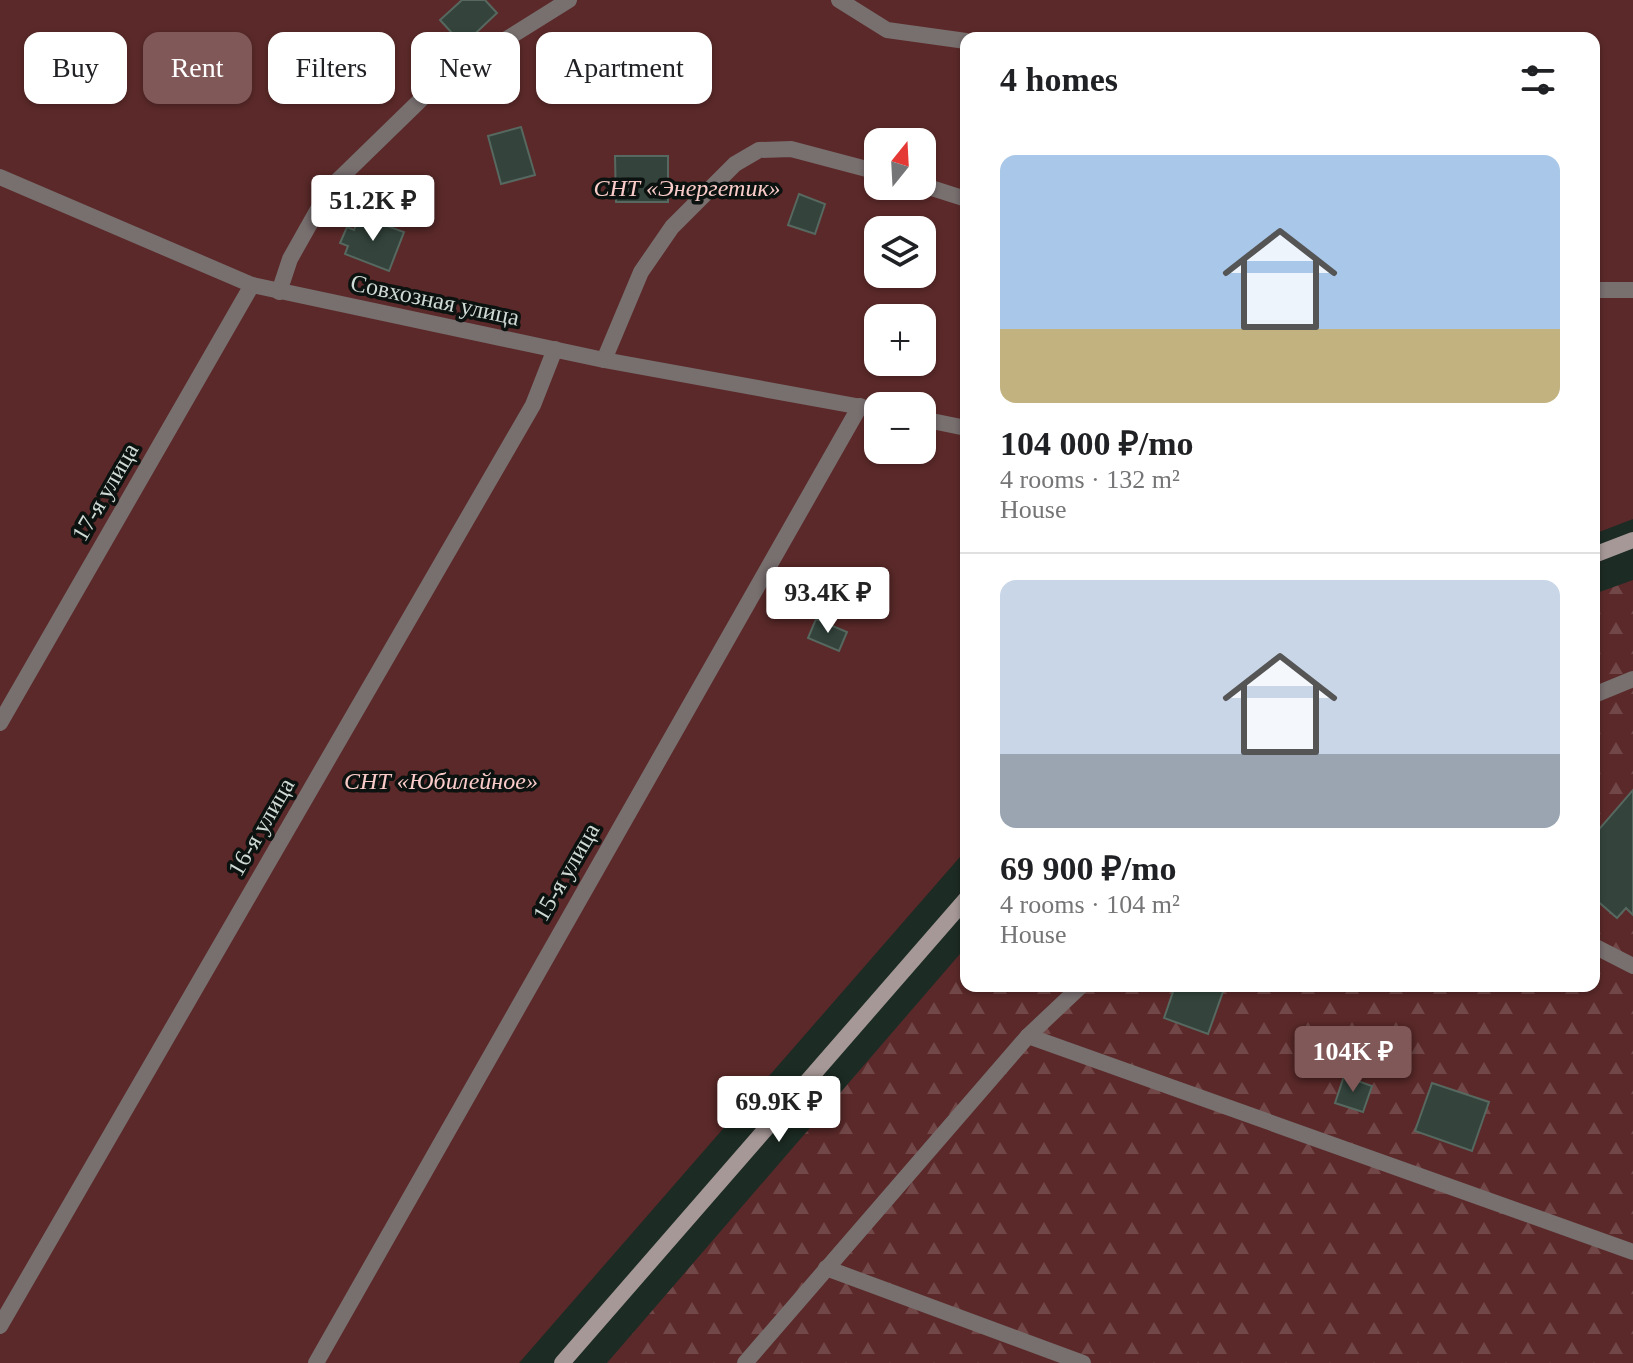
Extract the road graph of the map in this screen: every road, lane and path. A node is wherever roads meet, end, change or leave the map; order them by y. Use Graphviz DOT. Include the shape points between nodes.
graph roads {
  1 [pos="569,0"];
  2 [pos="839,0"];
  3 [pos="960,40"];
  4 [pos="864,168"];
  5 [pos="0,177"];
  6 [pos="936,189"];
  7 [pos="960,197"];
  8 [pos="252,285"];
  9 [pos="1600,290"];
  10 [pos="1633,290"];
  11 [pos="279,292"];
  12 [pos="555,349"];
  13 [pos="604,360"];
  14 [pos="860,406"];
  15 [pos="864,407"];
  16 [pos="936,422"];
  17 [pos="960,427"];
  18 [pos="1633,540"];
  19 [pos="1600,553"];
  20 [pos="1633,679"];
  21 [pos="1600,693"];
  22 [pos="0,723"];
  23 [pos="960,906"];
  24 [pos="1600,949"];
  25 [pos="1633,966"];
  26 [pos="1075,992"];
  27 [pos="1028,1036"];
  28 [pos="1633,1252"];
  29 [pos="826,1268"];
  30 [pos="0,1326"];
  31 [pos="316,1363"];
  32 [pos="562,1363"];
  33 [pos="745,1363"];
  34 [pos="1083,1363"];
  1 -- 11 [label="street" via="441,80 330,188 290,259"];
  2 -- 3 [label="street" via="887,30"];
  4 -- 13 [label="street" via="791,149 759,150 735,164 672,227 641,272"];
  5 -- 8 [label="street, Совхозная улица"];
  6 -- 7 [label="street"];
  8 -- 11 [label="street, Совхозная улица"];
  8 -- 22 [label="street, 17-я улица"];
  9 -- 10 [label="street"];
  11 -- 12 [label="street, Совхозная улица"];
  12 -- 13 [label="street, Совхозная улица"];
  12 -- 30 [label="street, 16-я улица" via="533,405"];
  13 -- 14 [label="street, Совхозная улица"];
  14 -- 15 [label="street, Совхозная улица"];
  14 -- 31 [label="street, 15-я улица"];
  16 -- 17 [label="street"];
  18 -- 19 [label="main road"];
  20 -- 21 [label="street"];
  23 -- 32 [label="main road"];
  24 -- 25 [label="street"];
  26 -- 27 [label="street"];
  27 -- 28 [label="street"];
  27 -- 29 [label="street"];
  29 -- 33 [label="street"];
  29 -- 34 [label="street"];
}
